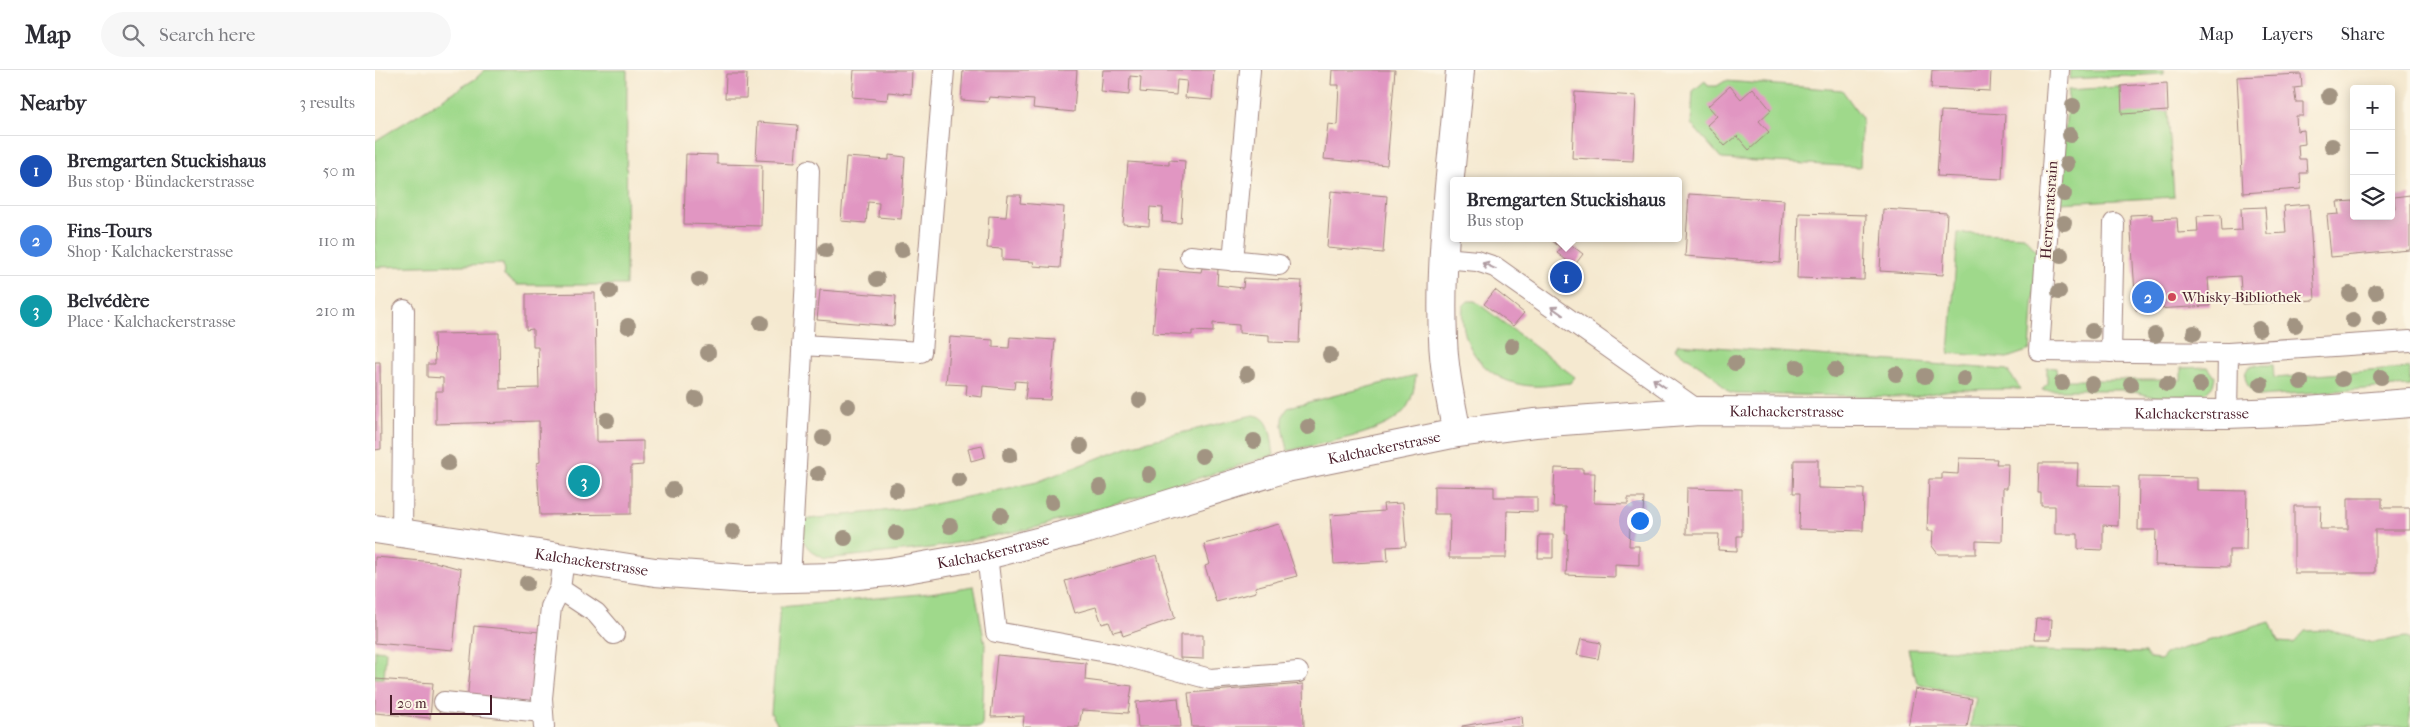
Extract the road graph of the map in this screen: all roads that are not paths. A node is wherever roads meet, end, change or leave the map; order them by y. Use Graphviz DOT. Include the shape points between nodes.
graph roads {
  1 [pos="944,70"];
  2 [pos="1250,70"];
  3 [pos="1460,70"];
  4 [pos="2059,70"];
  5 [pos="809,170"];
  6 [pos="1451,177"];
  7 [pos="1450,188"];
  8 [pos="2114,223"];
  9 [pos="1189,256"];
  10 [pos="1444,258"];
  11 [pos="1233,261"];
  12 [pos="1279,265"];
  13 [pos="404,310"];
  14 [pos="2410,342"];
  15 [pos="802,345"];
  16 [pos="2111,352"];
  17 [pos="2228,353"];
  18 [pos="2410,403"];
  19 [pos="1699,411"];
  20 [pos="2227,414"];
  21 [pos="1457,433"];
  22 [pos="375,529"];
  23 [pos="402,534"];
  24 [pos="987,555"];
  25 [pos="564,558"];
  26 [pos="790,579"];
  27 [pos="560,589"];
  28 [pos="615,634"];
  29 [pos="1298,672"];
  30 [pos="444,702"];
  31 [pos="543,719"];
  1 -- 15 [label="lane" via="921,352"];
  2 -- 11 [label="lane"];
  3 -- 6 [label="street"];
  4 -- 16 [label="lane, Herrenratsrain" via="2039,351"];
  5 -- 15 [label="lane"];
  7 -- 10 [label="street"];
  8 -- 16 [label="lane"];
  9 -- 11 [label="lane"];
  19 -- 10 [label="lane, one-way" via="1495,268 1477,261"];
  10 -- 21 [label="street" via="1443,341"];
  11 -- 12 [label="lane"];
  13 -- 23 [label="lane"];
  14 -- 17 [label="lane"];
  15 -- 26 [label="lane"];
  16 -- 17 [label="lane"];
  17 -- 20 [label="lane"];
  18 -- 20 [label="street, Kalchackerstrasse"];
  19 -- 20 [label="street, Kalchackerstrasse"];
  19 -- 21 [label="street, Kalchackerstrasse" via="1535,423"];
  21 -- 24 [label="street, Kalchackerstrasse" via="1286,468 1088,529"];
  22 -- 23 [label="street, Kalchackerstrasse"];
  23 -- 25 [label="street, Kalchackerstrasse"];
  24 -- 26 [label="street, Kalchackerstrasse" via="889,572"];
  24 -- 29 [label="lane" via="996,632 1118,654 1210,679"];
  25 -- 26 [label="street, Kalchackerstrasse" via="674,574"];
  25 -- 27 [label="lane"];
  27 -- 28 [label="lane" via="596,613"];
  27 -- 31 [label="lane" via="551,608"];
  30 -- 31 [label="lane"];
}
